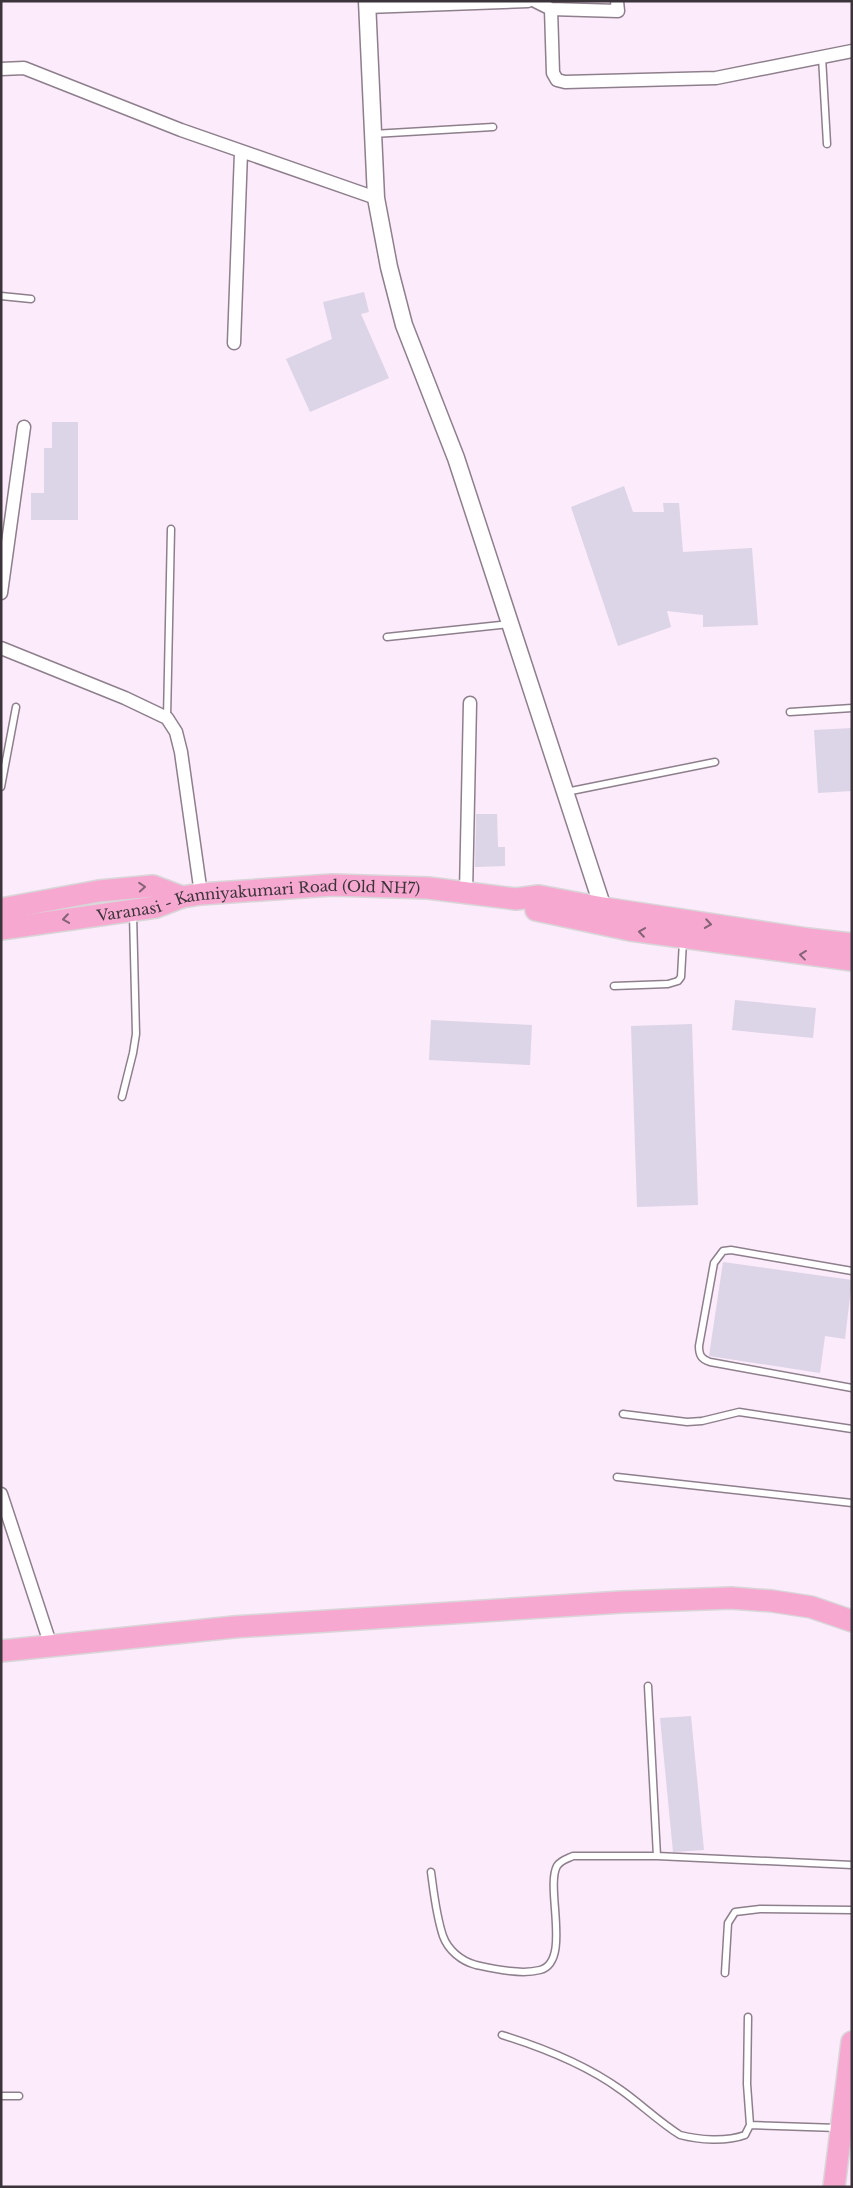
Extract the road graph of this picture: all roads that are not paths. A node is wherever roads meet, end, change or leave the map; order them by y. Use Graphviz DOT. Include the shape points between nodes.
graph roads {
  1 [pos="528,1"];
  2 [pos="535,1"];
  3 [pos="617,1"];
  4 [pos="367,4"];
  5 [pos="551,9"];
  6 [pos="852,51"];
  7 [pos="822,57"];
  8 [pos="1,69"];
  9 [pos="493,127"];
  10 [pos="372,134"];
  11 [pos="828,144"];
  12 [pos="241,152"];
  13 [pos="376,198"];
  14 [pos="1,296"];
  15 [pos="31,299"];
  16 [pos="234,343"];
  17 [pos="24,427"];
  18 [pos="171,529"];
  19 [pos="1,593"];
  20 [pos="511,624"];
  21 [pos="387,637"];
  22 [pos="1,648"];
  23 [pos="470,703"];
  24 [pos="16,707"];
  25 [pos="852,708"];
  26 [pos="790,712"];
  27 [pos="167,718"];
  28 [pos="715,762"];
  29 [pos="1,787"];
  30 [pos="564,792"];
  31 [pos="466,893"];
  32 [pos="192,896"];
  33 [pos="516,900"];
  34 [pos="603,908"];
  35 [pos="1,909"];
  36 [pos="133,910"];
  37 [pos="1,929"];
  38 [pos="683,938"];
  39 [pos="852,944"];
  40 [pos="852,960"];
  41 [pos="614,986"];
  42 [pos="122,1097"];
  43 [pos="852,1271"];
  44 [pos="852,1388"];
  45 [pos="623,1414"];
  46 [pos="852,1429"];
  47 [pos="617,1477"];
  48 [pos="1,1494"];
  49 [pos="852,1503"];
  50 [pos="852,1621"];
  51 [pos="51,1646"];
  52 [pos="1,1650"];
  53 [pos="648,1686"];
  54 [pos="657,1856"];
  55 [pos="852,1865"];
  56 [pos="431,1872"];
  57 [pos="852,1910"];
  58 [pos="725,1973"];
  59 [pos="748,2017"];
  60 [pos="502,2035"];
  61 [pos="852,2042"];
  62 [pos="1,2096"];
  63 [pos="19,2096"];
  64 [pos="750,2125"];
  65 [pos="842,2128"];
  66 [pos="834,2187"];
  1 -- 4 [label="street"];
  2 -- 5 [label="street"];
  3 -- 5 [label="street" via="618,11"];
  4 -- 10 [label="street"];
  5 -- 7 [label="street" via="553,73 557,80 565,82 716,78"];
  6 -- 7 [label="street"];
  7 -- 11 [label="lane"];
  8 -- 12 [label="street" via="24,68"];
  9 -- 10 [label="lane"];
  10 -- 13 [label="street"];
  12 -- 13 [label="street"];
  12 -- 16 [label="street"];
  13 -- 20 [label="street" via="404,325 456,458"];
  14 -- 15 [label="lane"];
  17 -- 19 [label="street"];
  18 -- 27 [label="lane"];
  20 -- 21 [label="lane"];
  20 -- 30 [label="street"];
  22 -- 27 [label="street"];
  23 -- 31 [label="street"];
  24 -- 29 [label="lane"];
  25 -- 26 [label="lane"];
  27 -- 32 [label="street" via="176,732 181,752"];
  28 -- 30 [label="lane"];
  30 -- 34 [label="street"];
  31 -- 32 [label="main road, Varanasi - Kanniyakumari Road (Old NH7)" via="428,888 332,885"];
  31 -- 33 [label="main road, Varanasi - Kanniyakumari Road (Old NH7)"];
  35 -- 32 [label="main road, Varanasi - Kanniyakumari Road (Old NH7), one-way" via="99,891 153,886"];
  32 -- 36 [label="main road, Varanasi - Kanniyakumari Road (Old NH7)"];
  33 -- 34 [label="main road, Varanasi - Kanniyakumari Road (Old NH7)" via="539,896"];
  38 -- 33 [label="main road, Varanasi - Kanniyakumari Road (Old NH7), one-way" via="535,910"];
  34 -- 39 [label="main road, Varanasi - Kanniyakumari Road (Old NH7), one-way"];
  36 -- 37 [label="main road, Varanasi - Kanniyakumari Road (Old NH7), one-way"];
  36 -- 42 [label="lane" via="136,1034"];
  40 -- 38 [label="main road, Varanasi - Kanniyakumari Road (Old NH7), one-way"];
  38 -- 41 [label="lane" via="681,977 678,981"];
  43 -- 44 [label="lane" via="722,1251 714,1263 699,1346 702,1359 710,1362"];
  45 -- 46 [label="lane" via="687,1422 739,1412"];
  47 -- 49 [label="lane"];
  48 -- 51 [label="street"];
  50 -- 51 [label="main road" via="811,1607 731,1598 234,1627"];
  51 -- 52 [label="main road"];
  53 -- 54 [label="lane"];
  54 -- 55 [label="lane"];
  54 -- 56 [label="lane" via="573,1856 562,1860 556,1867 554,1881 554,1954 542,1970 528,1971 495,1969 469,1963 456,1955 445,1940 437,1918"];
  57 -- 58 [label="lane" via="760,1909 735,1912 728,1922"];
  59 -- 64 [label="lane"];
  60 -- 64 [label="lane" via="548,2050 578,2065 619,2089 680,2135 718,2139 739,2137"];
  61 -- 65 [label="main road"];
  62 -- 63 [label="lane"];
  64 -- 65 [label="lane"];
  65 -- 66 [label="main road"];
}
